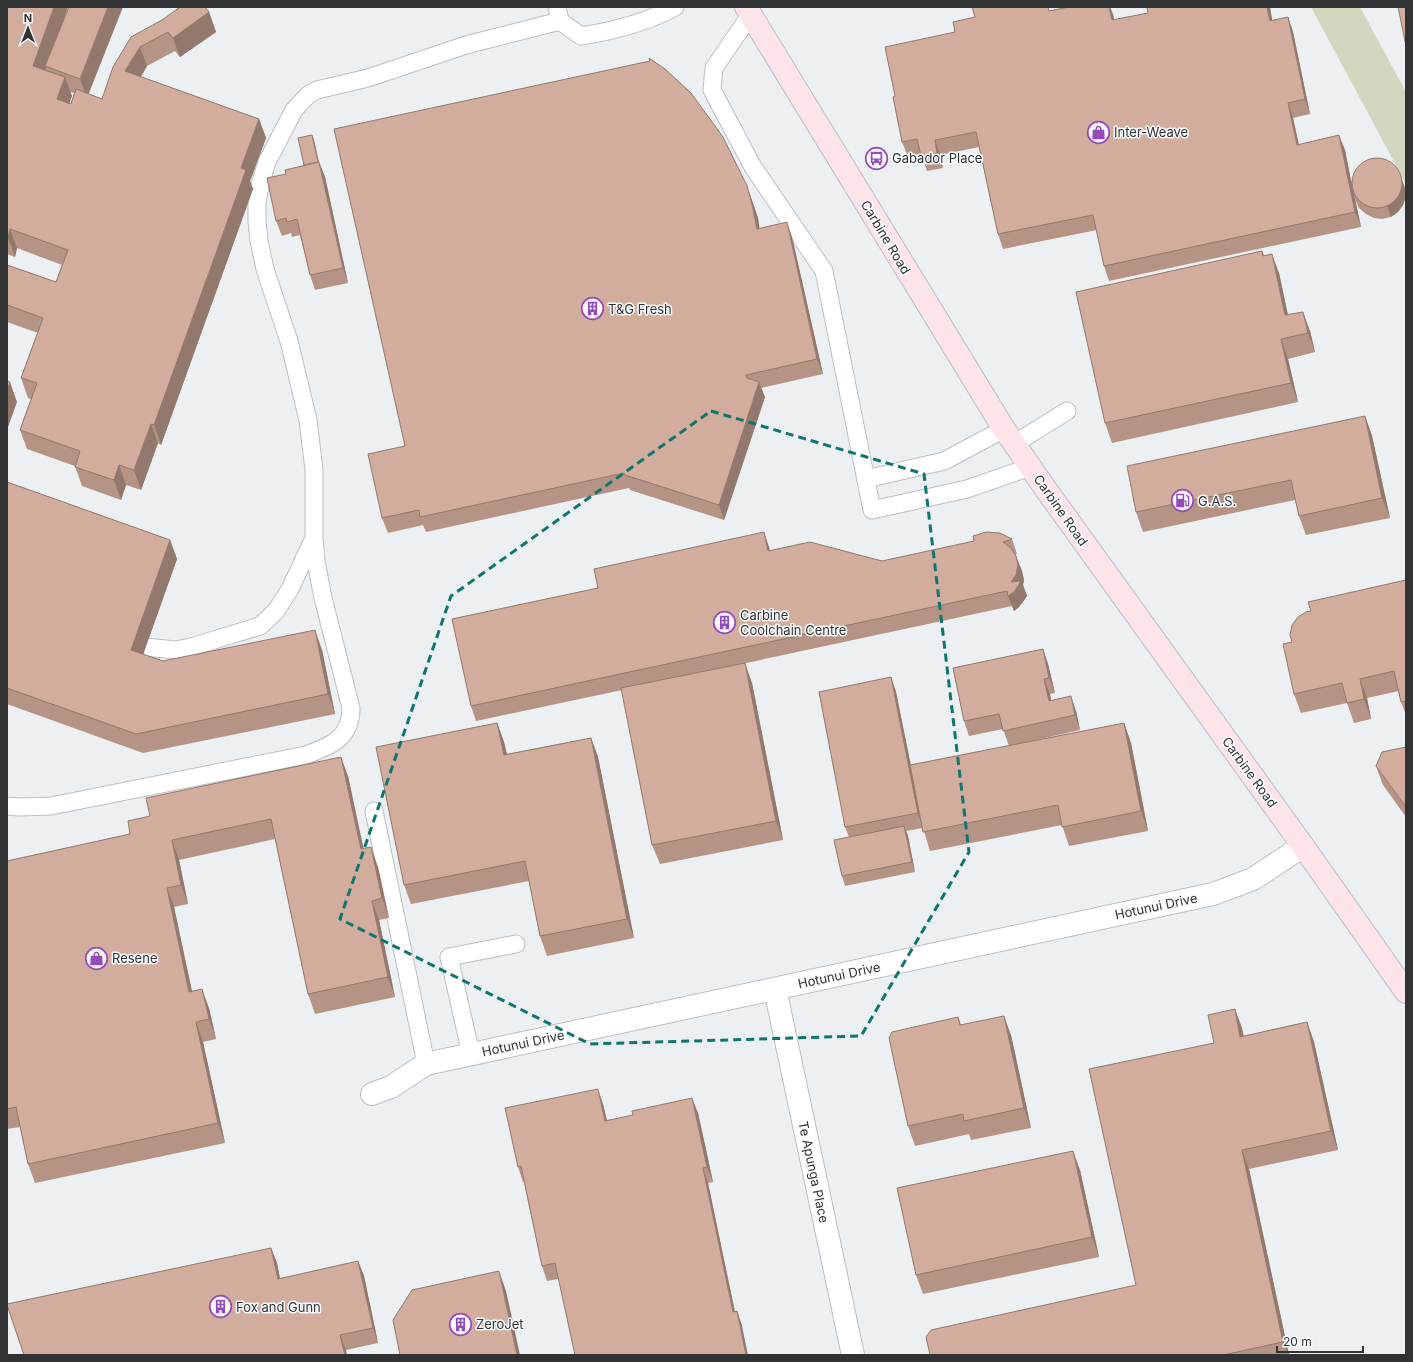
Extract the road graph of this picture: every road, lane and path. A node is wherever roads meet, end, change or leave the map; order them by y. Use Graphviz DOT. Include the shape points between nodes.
graph roads {
  1 [pos="674,7"];
  2 [pos="750,9"];
  3 [pos="558,14"];
  4 [pos="1067,411"];
  5 [pos="1009,437"];
  6 [pos="1030,467"];
  7 [pos="866,479"];
  8 [pos="314,538"];
  9 [pos="146,647"];
  10 [pos="7,806"];
  11 [pos="374,811"];
  12 [pos="1303,846"];
  13 [pos="516,944"];
  14 [pos="775,989"];
  15 [pos="1406,992"];
  16 [pos="471,1054"];
  17 [pos="426,1064"];
  18 [pos="372,1094"];
  19 [pos="853,1355"];
  1 -- 3 [label="lane" via="638,23 581,36"];
  2 -- 5 [label="main road, Carbine Road"];
  2 -- 7 [label="lane" via="714,68 712,90 753,167 824,271"];
  3 -- 8 [label="lane" via="368,78 317,90 308,95 294,110 267,162 257,201 258,241 289,341 308,420 314,470"];
  4 -- 5 [label="lane"];
  5 -- 6 [label="main road, Carbine Road"];
  5 -- 7 [label="lane" via="944,461"];
  6 -- 7 [label="lane" via="968,489 872,510"];
  6 -- 12 [label="main road, Carbine Road"];
  8 -- 9 [label="lane" via="276,612 260,626 175,650"];
  8 -- 10 [label="lane" via="323,598 351,708 351,718 342,736 321,750 306,756 51,806"];
  11 -- 17 [label="lane"];
  12 -- 14 [label="street, Hotunui Drive" via="1252,879 1213,894"];
  12 -- 15 [label="main road, Carbine Road"];
  13 -- 16 [label="lane" via="449,957"];
  14 -- 16 [label="street, Hotunui Drive"];
  14 -- 19 [label="street, Te Apunga Place"];
  16 -- 17 [label="street, Hotunui Drive"];
  17 -- 18 [label="street, Hotunui Drive" via="391,1087"];
}
